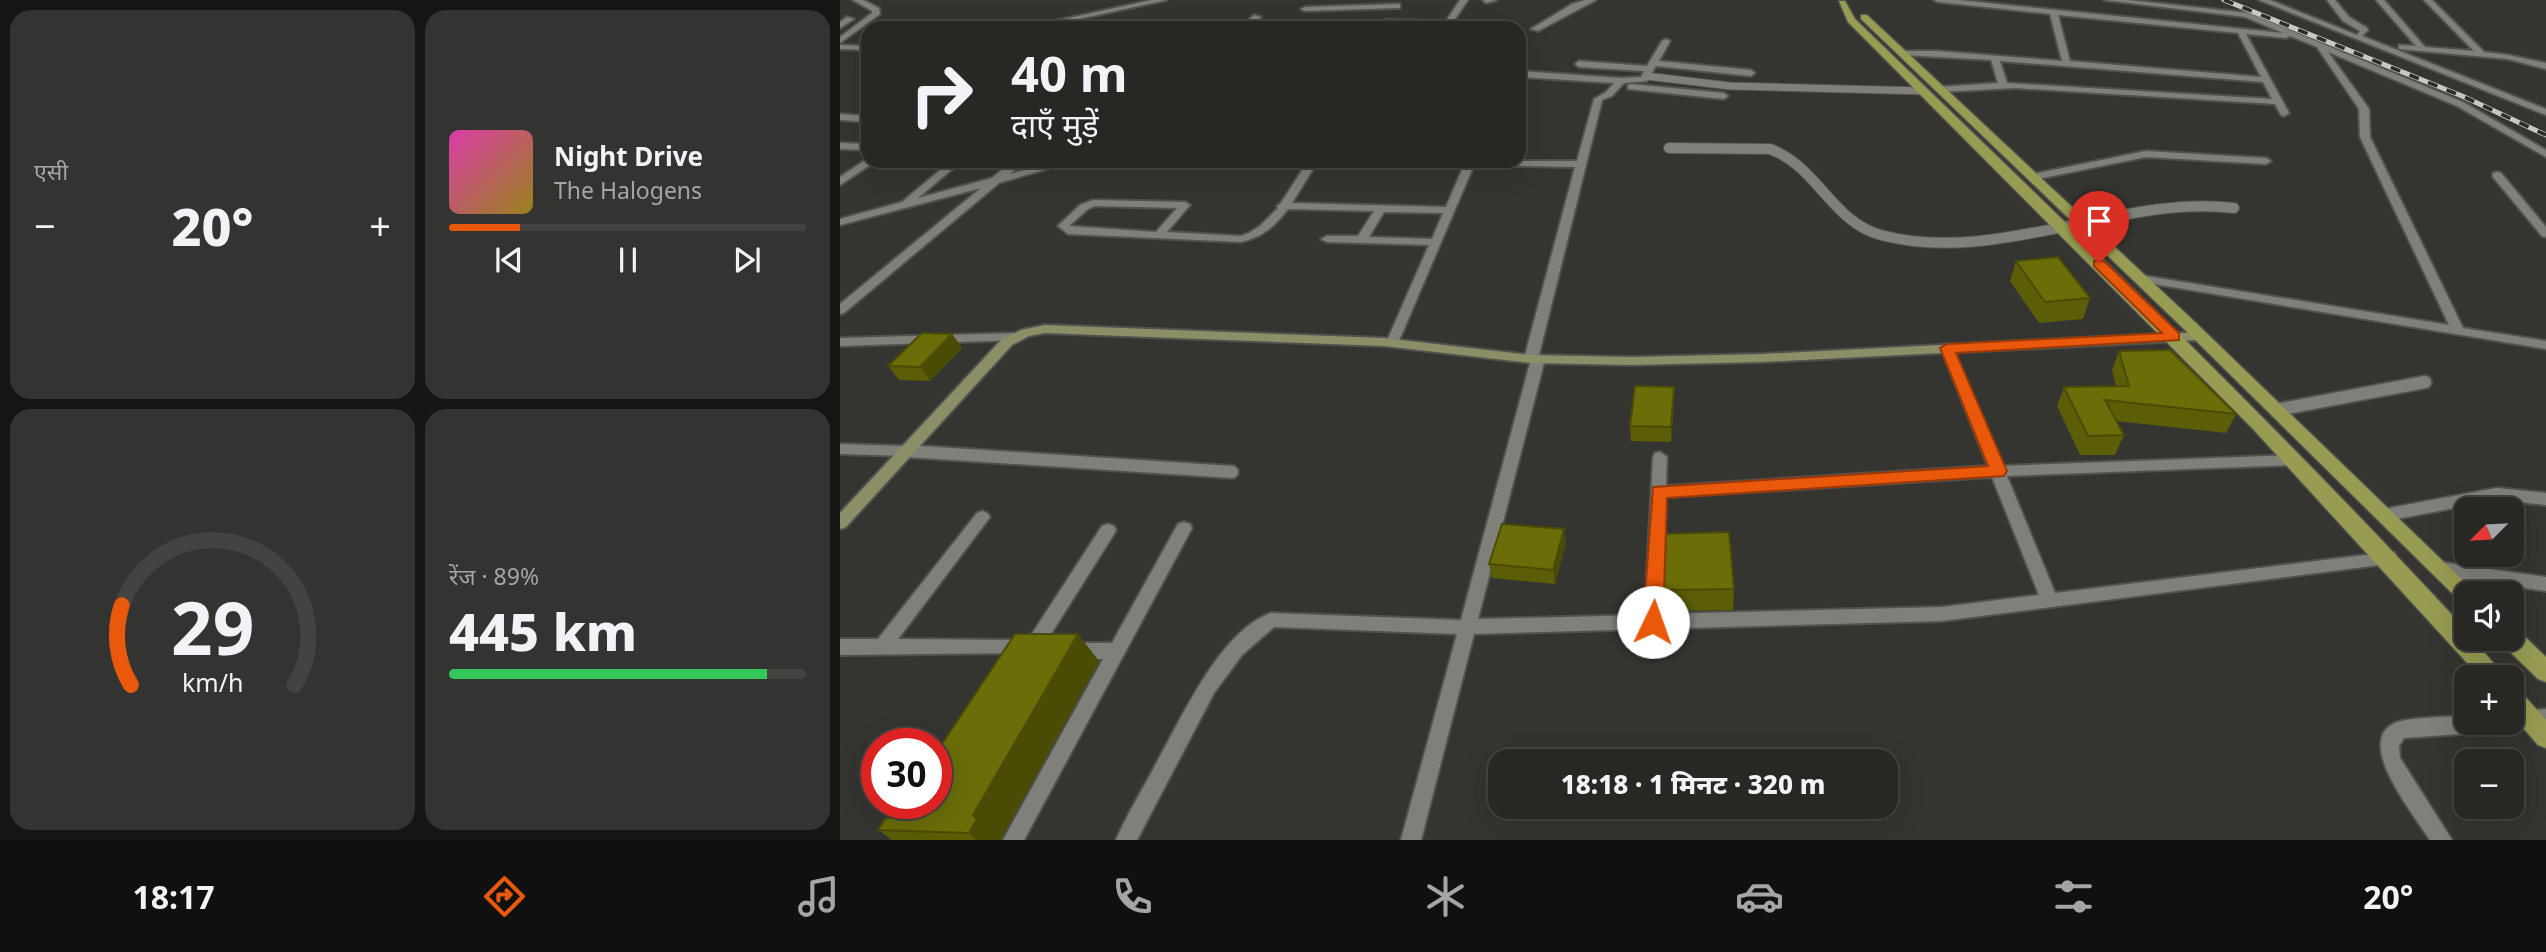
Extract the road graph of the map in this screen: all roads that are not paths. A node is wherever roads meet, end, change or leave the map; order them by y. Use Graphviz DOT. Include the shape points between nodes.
graph roads {
  1 [pos="857,0"];
  2 [pos="1163,0"];
  3 [pos="1407,0"];
  4 [pos="1464,0"];
  5 [pos="1493,0"];
  6 [pos="1592,0"];
  7 [pos="1938,0"];
  8 [pos="2108,0"];
  9 [pos="2263,0"];
  10 [pos="2331,0"];
  11 [pos="2380,0"];
  12 [pos="2428,0"];
  13 [pos="1486,1"];
  14 [pos="1840,2"];
  15 [pos="2005,4"];
  16 [pos="1397,6"];
  17 [pos="1305,9"];
  18 [pos="2053,12"];
  19 [pos="1257,17"];
  20 [pos="850,19"];
  21 [pos="867,21"];
  22 [pos="1060,21"];
  23 [pos="1252,21"];
  24 [pos="1385,21"];
  25 [pos="1449,21"];
  26 [pos="861,25"];
  27 [pos="840,26"];
  28 [pos="1535,29"];
  29 [pos="2241,32"];
  30 [pos="2358,36"];
  31 [pos="2301,38"];
  32 [pos="840,41"];
  33 [pos="1666,41"];
  34 [pos="2319,45"];
  35 [pos="2385,46"];
  36 [pos="840,47"];
  37 [pos="861,48"];
  38 [pos="2423,49"];
  39 [pos="1903,53"];
  40 [pos="2482,55"];
  41 [pos="1995,58"];
  42 [pos="1579,64"];
  43 [pos="2067,64"];
  44 [pos="2546,66"];
  45 [pos="1650,69"];
  46 [pos="1751,73"];
  47 [pos="1526,75"];
  48 [pos="2266,80"];
  49 [pos="1618,83"];
  50 [pos="2003,85"];
  51 [pos="1932,90"];
  52 [pos="1724,96"];
  53 [pos="2278,102"];
  54 [pos="2546,112"];
  55 [pos="2284,113"];
  56 [pos="840,117"];
  57 [pos="861,118"];
  58 [pos="840,146"];
  59 [pos="861,147"];
  60 [pos="1669,148"];
  61 [pos="2546,154"];
  62 [pos="2266,161"];
  63 [pos="1526,163"];
  64 [pos="1579,164"];
  65 [pos="861,167"];
  66 [pos="949,168"];
  67 [pos="1010,168"];
  68 [pos="1041,168"];
  69 [pos="1308,168"];
  70 [pos="1468,168"];
  71 [pos="2497,175"];
  72 [pos="2034,177"];
  73 [pos="843,178"];
  74 [pos="997,179"];
  75 [pos="904,206"];
  76 [pos="1282,206"];
  77 [pos="1381,208"];
  78 [pos="2234,208"];
  79 [pos="1450,209"];
  80 [pos="840,222"];
  81 [pos="2083,225"];
  82 [pos="2062,227"];
  83 [pos="2546,234"];
  84 [pos="1159,235"];
  85 [pos="1327,239"];
  86 [pos="1360,240"];
  87 [pos="1436,242"];
  88 [pos="2140,279"];
  89 [pos="840,310"];
  90 [pos="2458,331"];
  91 [pos="2200,336"];
  92 [pos="1017,337"];
  93 [pos="2174,337"];
  94 [pos="840,342"];
  95 [pos="1392,343"];
  96 [pos="2546,345"];
  97 [pos="1947,348"];
  98 [pos="1534,359"];
  99 [pos="2425,382"];
  100 [pos="2276,410"];
  101 [pos="840,449"];
  102 [pos="906,451"];
  103 [pos="1660,457"];
  104 [pos="2294,460"];
  105 [pos="1998,471"];
  106 [pos="1232,472"];
  107 [pos="1659,492"];
  108 [pos="2546,499"];
  109 [pos="2385,515"];
  110 [pos="982,517"];
  111 [pos="840,523"];
  112 [pos="1184,528"];
  113 [pos="1108,530"];
  114 [pos="2389,558"];
  115 [pos="2440,569"];
  116 [pos="2454,582"];
  117 [pos="2546,584"];
  118 [pos="2050,601"];
  119 [pos="1653,622"];
  120 [pos="1467,627"];
  121 [pos="840,647"];
  122 [pos="882,647"];
  123 [pos="2524,651"];
  124 [pos="1116,652"];
  125 [pos="1030,653"];
  126 [pos="2483,665"];
  127 [pos="2546,672"];
  128 [pos="2454,726"];
  129 [pos="1013,840"];
  130 [pos="1126,840"];
  131 [pos="1411,840"];
  132 [pos="2442,840"];
  1 -- 21 [label="street" via="876,10"];
  2 -- 22 [label="street"];
  3 -- 16 [label="street"];
  4 -- 25 [label="street"];
  5 -- 13 [label="street"];
  6 -- 28 [label="street"];
  7 -- 15 [label="street"];
  8 -- 31 [label="street" via="2231,11"];
  9 -- 30 [label="street"];
  10 -- 30 [label="street" via="2346,19 2364,30"];
  11 -- 38 [label="street"];
  12 -- 40 [label="street"];
  14 -- 39 [label="main road" via="1868,20"];
  14 -- 51 [label="main road" via="1851,20"];
  15 -- 18 [label="street"];
  16 -- 17 [label="street"];
  16 -- 24 [label="street"];
  18 -- 29 [label="street"];
  18 -- 43 [label="street"];
  19 -- 23 [label="street"];
  20 -- 27 [label="street"];
  26 -- 32 [label="street"];
  29 -- 31 [label="street"];
  29 -- 48 [label="street"];
  30 -- 35 [label="street"];
  31 -- 34 [label="street"];
  33 -- 45 [label="street"];
  34 -- 61 [label="street" via="2460,104"];
  34 -- 90 [label="street" via="2364,109 2365,138"];
  35 -- 38 [label="street"];
  35 -- 54 [label="street"];
  36 -- 37 [label="street"];
  38 -- 40 [label="street"];
  39 -- 41 [label="street"];
  39 -- 51 [label="main road"];
  40 -- 44 [label="street"];
  41 -- 43 [label="street"];
  41 -- 50 [label="street"];
  42 -- 45 [label="street"];
  43 -- 48 [label="street"];
  45 -- 46 [label="street"];
  45 -- 49 [label="street" via="1641,81"];
  45 -- 51 [label="lane" via="1730,86"];
  47 -- 49 [label="street"];
  48 -- 53 [label="street"];
  49 -- 52 [label="street"];
  49 -- 64 [label="street" via="1598,99"];
  50 -- 51 [label="street"];
  50 -- 53 [label="street"];
  51 -- 72 [label="main road"];
  51 -- 82 [label="main road"];
  53 -- 55 [label="street"];
  56 -- 57 [label="street"];
  58 -- 59 [label="street"];
  60 -- 82 [label="lane" via="1783,152 1851,221 1884,236 1955,241"];
  62 -- 72 [label="street" via="2146,153"];
  63 -- 64 [label="street"];
  64 -- 98 [label="street"];
  65 -- 73 [label="street"];
  66 -- 75 [label="street"];
  67 -- 74 [label="street"];
  68 -- 74 [label="street"];
  69 -- 76 [label="street"];
  70 -- 79 [label="street"];
  71 -- 83 [label="street"];
  72 -- 81 [label="main road"];
  74 -- 75 [label="street"];
  74 -- 89 [label="street"];
  75 -- 80 [label="street"];
  76 -- 77 [label="street"];
  76 -- 84 [label="street" via="1265,230 1249,238"];
  77 -- 79 [label="street"];
  77 -- 86 [label="street"];
  78 -- 81 [label="lane" via="2195,204"];
  79 -- 87 [label="street"];
  81 -- 82 [label="lane"];
  81 -- 88 [label="main road"];
  82 -- 93 [label="main road"];
  84 -- 84 [label="street" via="1068,231 1063,226 1093,203 1185,205"];
  85 -- 86 [label="street"];
  86 -- 87 [label="street"];
  87 -- 95 [label="street"];
  88 -- 90 [label="street"];
  88 -- 91 [label="main road"];
  90 -- 96 [label="street"];
  91 -- 93 [label="street"];
  91 -- 100 [label="main road"];
  92 -- 94 [label="street"];
  92 -- 95 [label="street" via="1045,329"];
  92 -- 102 [label="street" via="1007,342"];
  93 -- 97 [label="street"];
  93 -- 104 [label="main road"];
  95 -- 98 [label="street"];
  97 -- 98 [label="street" via="1736,359"];
  97 -- 105 [label="street"];
  98 -- 120 [label="street"];
  99 -- 100 [label="lane"];
  100 -- 109 [label="main road"];
  101 -- 102 [label="street"];
  102 -- 106 [label="lane"];
  102 -- 111 [label="street"];
  103 -- 107 [label="street"];
  104 -- 105 [label="street"];
  104 -- 114 [label="main road"];
  105 -- 107 [label="street"];
  105 -- 118 [label="street"];
  107 -- 119 [label="street"];
  108 -- 109 [label="lane" via="2497,494"];
  109 -- 115 [label="main road"];
  110 -- 122 [label="street"];
  112 -- 124 [label="street"];
  113 -- 125 [label="street"];
  114 -- 118 [label="street"];
  114 -- 126 [label="main road"];
  115 -- 116 [label="main road"];
  115 -- 117 [label="street"];
  118 -- 119 [label="street" via="1941,614"];
  119 -- 120 [label="street"];
  120 -- 130 [label="street" via="1279,618 1262,625 1208,687"];
  120 -- 131 [label="street"];
  121 -- 122 [label="street"];
  122 -- 125 [label="street"];
  123 -- 127 [label="main road"];
  124 -- 125 [label="street"];
  124 -- 129 [label="street"];
  128 -- 132 [label="street" via="2399,730 2387,750"];
}
